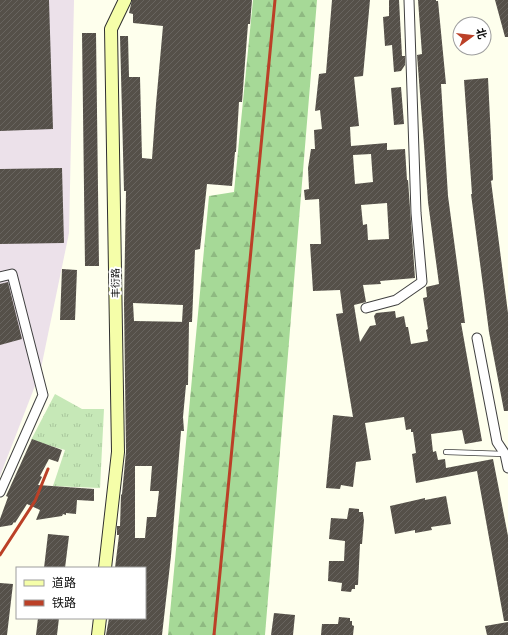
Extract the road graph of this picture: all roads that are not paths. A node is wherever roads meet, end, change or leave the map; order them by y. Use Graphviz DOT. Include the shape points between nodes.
graph roads {
  1 [pos="125,0"];
  2 [pos="409,0"];
  3 [pos="0,277"];
  4 [pos="366,308"];
  5 [pos="477,338"];
  6 [pos="446,452"];
  7 [pos="507,454"];
  8 [pos="508,468"];
  9 [pos="0,492"];
  10 [pos="105,567"];
  11 [pos="100,619"];
  12 [pos="98,635"];
  1 -- 10 [label="street, 丰衍路" via="111,29 118,452"];
  2 -- 4 [label="street" via="416,213 422,282 396,300"];
  3 -- 9 [label="street" via="12,274 43,395"];
  5 -- 7 [label="street" via="497,442"];
  6 -- 7 [label="lane"];
  7 -- 8 [label="street"];
  11 -- 12 [label="street"];
}
